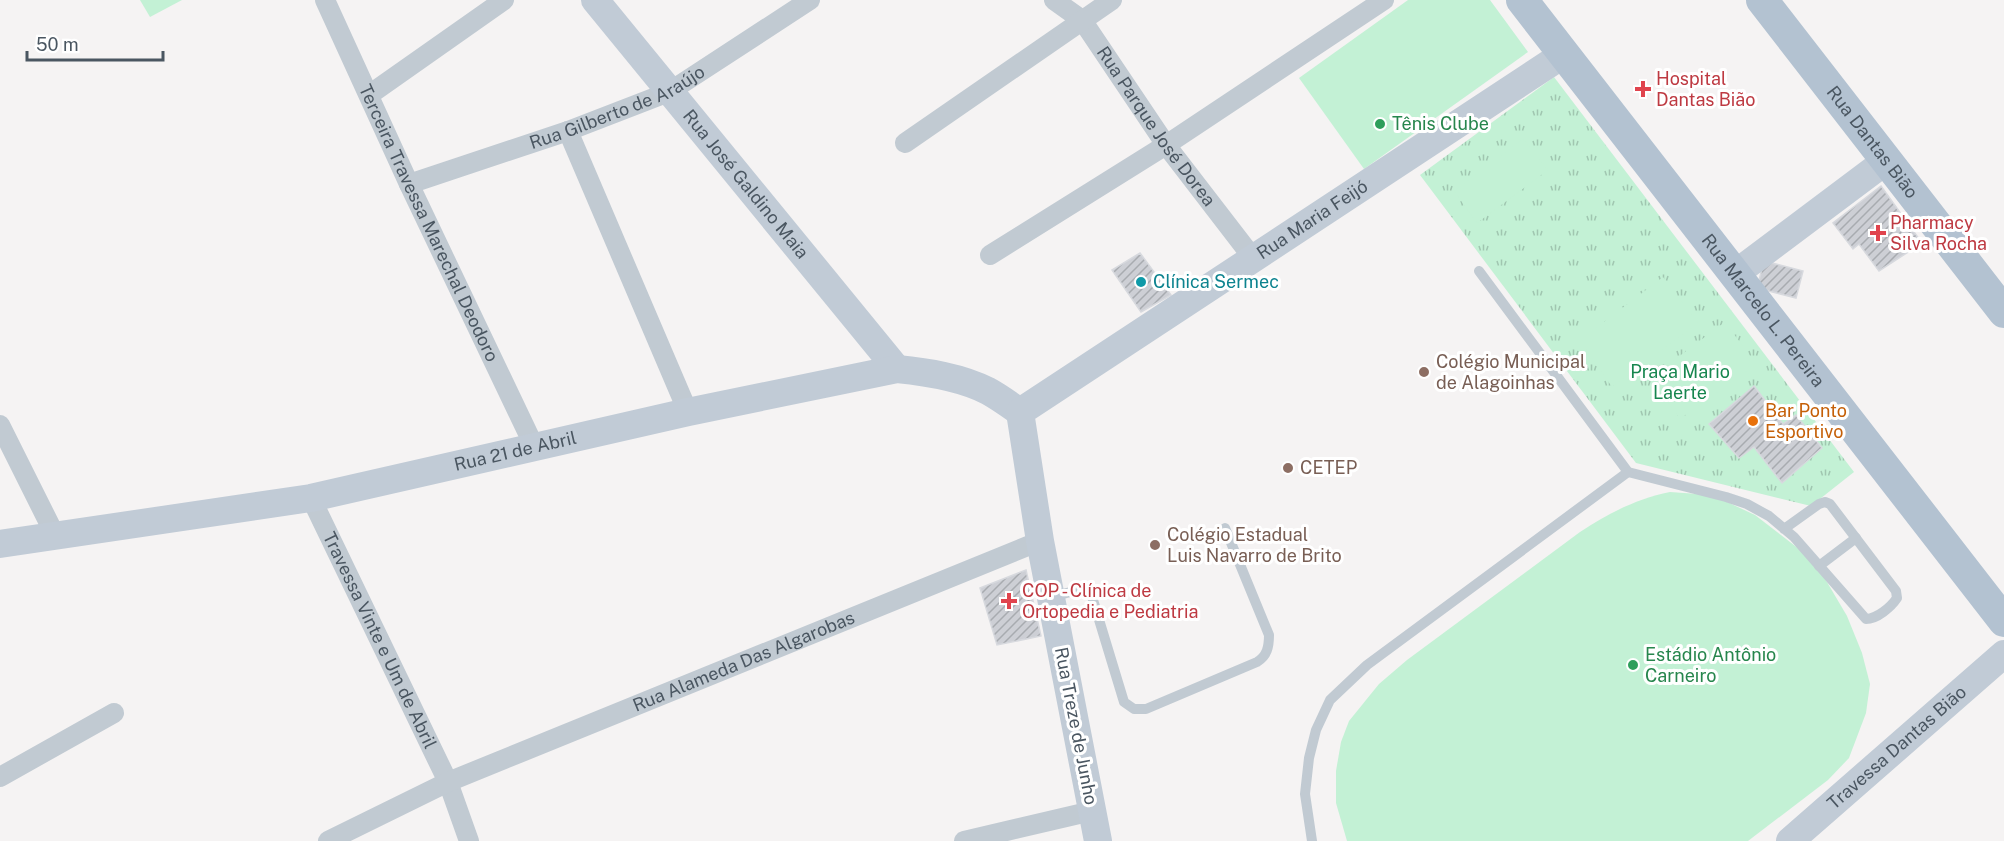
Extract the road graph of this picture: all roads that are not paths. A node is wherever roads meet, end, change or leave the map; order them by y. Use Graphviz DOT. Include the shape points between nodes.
graph roads {
  1 [pos="325,0"];
  2 [pos="504,0"];
  3 [pos="595,0"];
  4 [pos="810,0"];
  5 [pos="1054,0"];
  6 [pos="1112,0"];
  7 [pos="1384,0"];
  8 [pos="1522,0"];
  9 [pos="1762,0"];
  10 [pos="1082,20"];
  11 [pos="1564,54"];
  12 [pos="669,92"];
  13 [pos="369,95"];
  14 [pos="568,132"];
  15 [pos="905,143"];
  16 [pos="1166,145"];
  17 [pos="1887,160"];
  18 [pos="409,184"];
  19 [pos="990,255"];
  20 [pos="1253,258"];
  21 [pos="1479,271"];
  22 [pos="1735,274"];
  23 [pos="2004,312"];
  24 [pos="897,369"];
  25 [pos="688,412"];
  26 [pos="1020,412"];
  27 [pos="0,425"];
  28 [pos="534,446"];
  29 [pos="1628,472"];
  30 [pos="310,498"];
  31 [pos="1225,528"];
  32 [pos="1784,529"];
  33 [pos="55,535"];
  34 [pos="1856,538"];
  35 [pos="1040,541"];
  36 [pos="0,544"];
  37 [pos="1819,566"];
  38 [pos="1051,597"];
  39 [pos="2004,621"];
  40 [pos="2004,654"];
  41 [pos="114,712"];
  42 [pos="0,777"];
  43 [pos="448,782"];
  44 [pos="1092,811"];
  45 [pos="328,841"];
  46 [pos="469,841"];
  47 [pos="964,841"];
  48 [pos="1098,841"];
  49 [pos="1312,841"];
  50 [pos="1790,841"];
  1 -- 13 [label="street, Terceira Travessa Marechal Deodoro"];
  2 -- 13 [label="street"];
  3 -- 12 [label="street, Rua José Galdino Maia"];
  4 -- 12 [label="street, Rua Gilberto de Araújo"];
  5 -- 10 [label="street, Rua Parque José Dorea"];
  6 -- 10 [label="street"];
  7 -- 16 [label="street"];
  8 -- 11 [label="main road, Rua Marcelo L. Pereira"];
  9 -- 17 [label="main road, Rua Dantas Bião"];
  10 -- 15 [label="street"];
  10 -- 16 [label="street, Rua Parque José Dorea"];
  11 -- 20 [label="street, Rua Maria Feijó"];
  11 -- 22 [label="main road, Rua Marcelo L. Pereira"];
  12 -- 14 [label="street, Rua Gilberto de Araújo"];
  12 -- 24 [label="street, Rua José Galdino Maia"];
  13 -- 18 [label="street, Terceira Travessa Marechal Deodoro"];
  14 -- 18 [label="street, Rua Gilberto de Araújo"];
  14 -- 25 [label="street"];
  16 -- 19 [label="street"];
  16 -- 20 [label="street, Rua Parque José Dorea"];
  17 -- 22 [label="street"];
  17 -- 23 [label="main road, Rua Dantas Bião"];
  18 -- 28 [label="street, Terceira Travessa Marechal Deodoro"];
  20 -- 26 [label="street, Rua Maria Feijó"];
  21 -- 29 [label="lane"];
  22 -- 39 [label="main road, Rua Marcelo L. Pereira"];
  24 -- 25 [label="street, Rua 21 de Abril"];
  24 -- 26 [label="street, Rua 21 de Abril" via="928,372 988,391"];
  25 -- 28 [label="street, Rua 21 de Abril"];
  26 -- 35 [label="street"];
  27 -- 33 [label="street"];
  28 -- 30 [label="street, Rua 21 de Abril"];
  29 -- 32 [label="lane" via="1747,504"];
  29 -- 49 [label="lane" via="1367,665 1330,700 1309,758 1305,794"];
  30 -- 33 [label="street, Rua 21 de Abril"];
  30 -- 43 [label="street, Travessa Vinte e Um de Abril"];
  31 -- 38 [label="lane" via="1269,635 1269,646 1257,662 1146,709 1134,710 1124,702 1090,590"];
  32 -- 34 [label="lane" via="1825,502"];
  32 -- 37 [label="lane"];
  33 -- 36 [label="street, Rua 21 de Abril"];
  34 -- 37 [label="lane"];
  34 -- 37 [label="lane" via="1896,591 1892,605 1866,619"];
  35 -- 38 [label="street, Rua Treze de Junho"];
  35 -- 43 [label="street, Rua Alameda Das Algarobas"];
  38 -- 44 [label="street, Rua Treze de Junho"];
  40 -- 50 [label="street, Travessa Dantas Bião"];
  41 -- 42 [label="street"];
  43 -- 45 [label="street, Rua Alameda Das Algarobas"];
  43 -- 46 [label="street, Travessa Vinte e Um de Abril"];
  44 -- 47 [label="street"];
  44 -- 48 [label="street, Rua Treze de Junho"];
}
